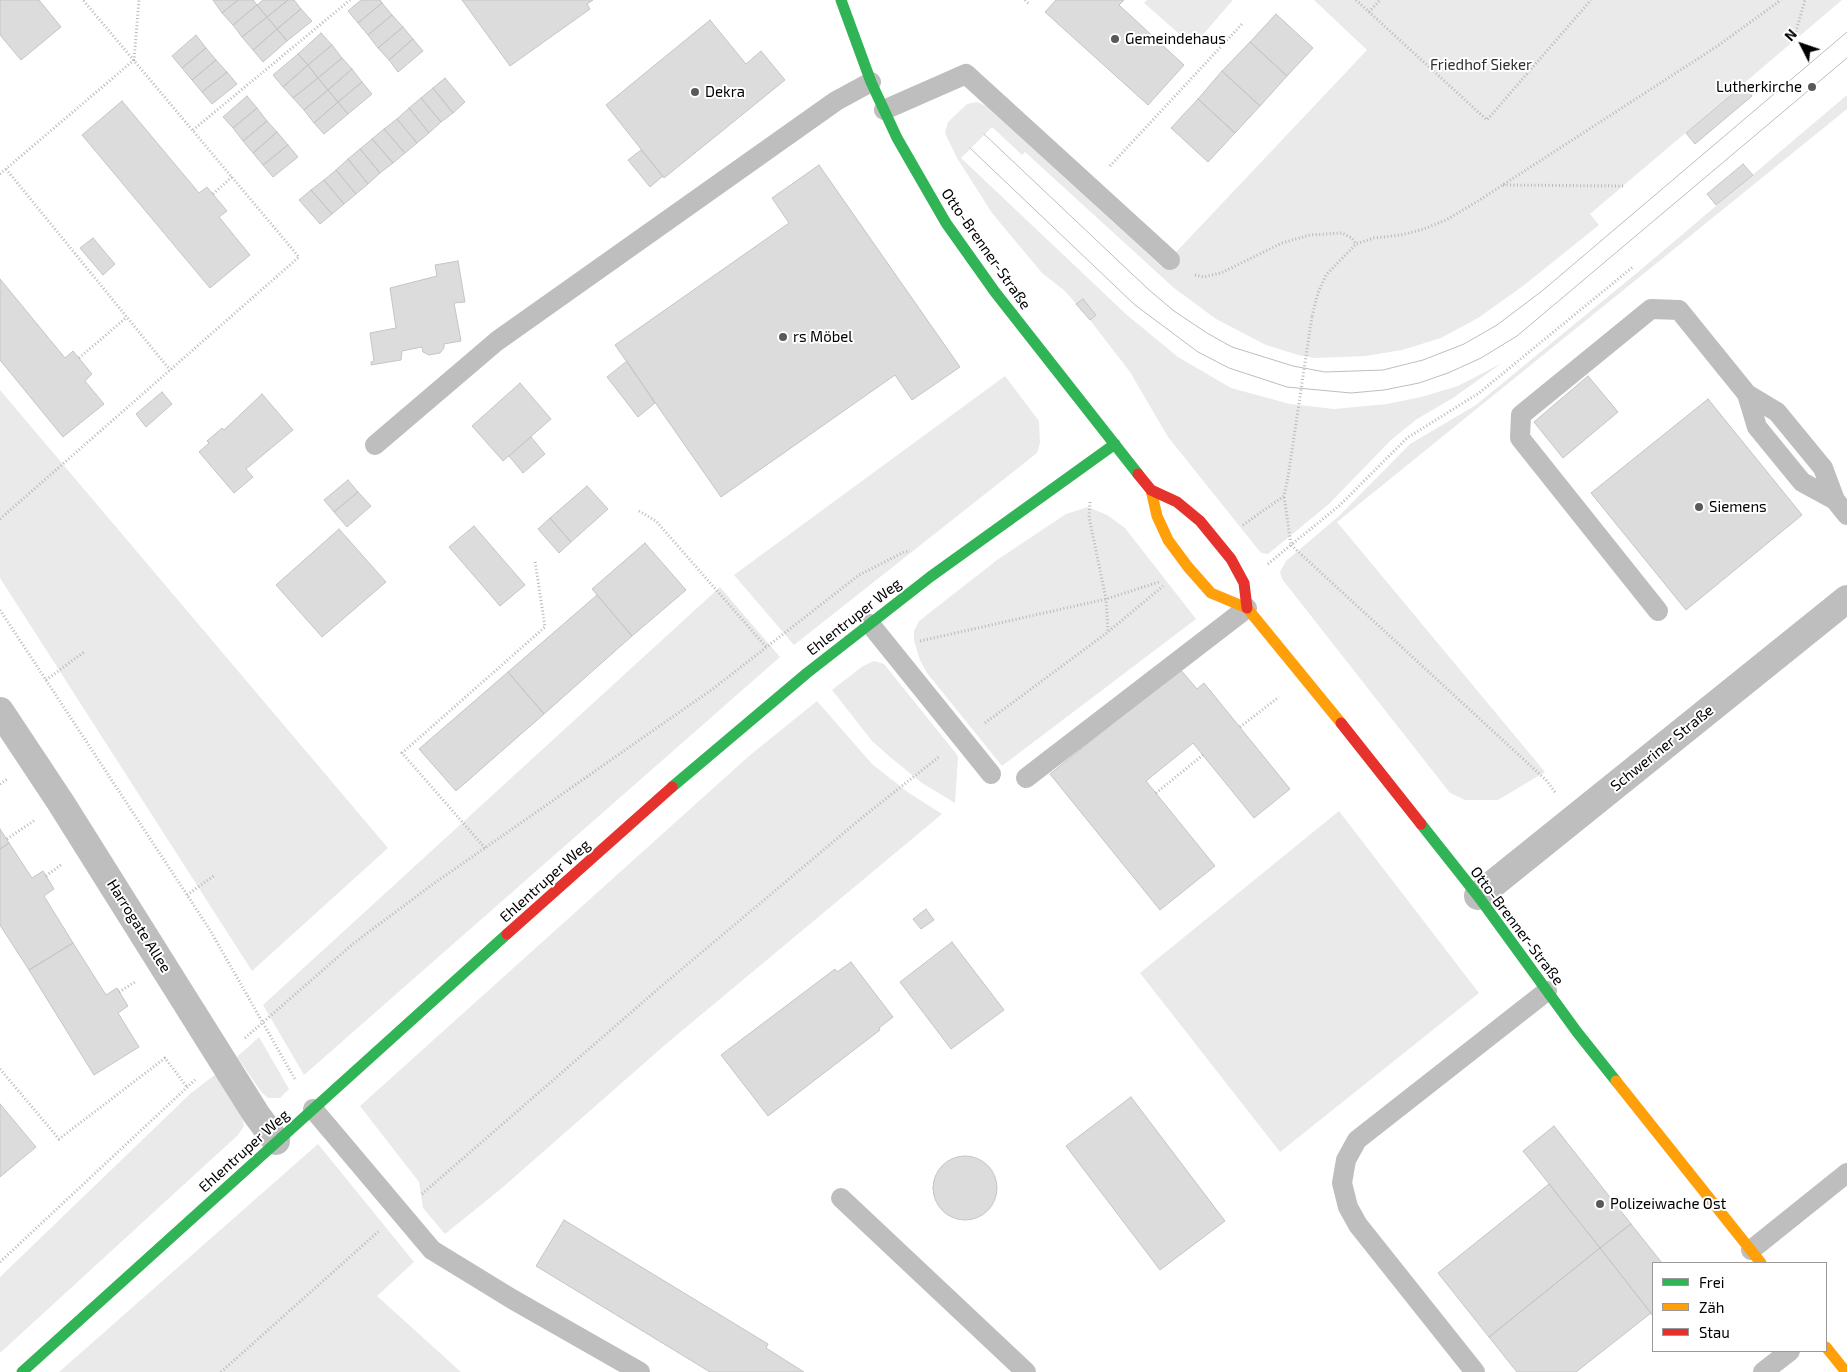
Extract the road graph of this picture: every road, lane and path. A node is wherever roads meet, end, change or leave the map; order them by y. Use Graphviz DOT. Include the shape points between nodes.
graph roads {
  1 [pos="83,0"];
  2 [pos="139,0"];
  3 [pos="350,0"];
  4 [pos="841,0"];
  5 [pos="1025,0"];
  6 [pos="1356,0"];
  7 [pos="1380,0"];
  8 [pos="1590,0"];
  9 [pos="1781,0"];
  10 [pos="1805,0"];
  11 [pos="1030,4"];
  12 [pos="1370,12"];
  13 [pos="1242,24"];
  14 [pos="1793,42"];
  15 [pos="134,60"];
  16 [pos="872,82"];
  17 [pos="884,110"];
  18 [pos="193,130"];
  19 [pos="6,168"];
  20 [pos="0,174"];
  21 [pos="232,177"];
  22 [pos="1502,185"];
  23 [pos="1625,186"];
  24 [pos="1090,187"];
  25 [pos="213,194"];
  26 [pos="1356,244"];
  27 [pos="1170,260"];
  28 [pos="1634,266"];
  29 [pos="127,317"];
  30 [pos="79,358"];
  31 [pos="170,370"];
  32 [pos="1747,394"];
  33 [pos="374,444"];
  34 [pos="1115,444"];
  35 [pos="1151,490"];
  36 [pos="1284,496"];
  37 [pos="1091,499"];
  38 [pos="1841,508"];
  39 [pos="639,511"];
  40 [pos="0,519"];
  41 [pos="1242,526"];
  42 [pos="1291,545"];
  43 [pos="535,560"];
  44 [pos="930,577"];
  45 [pos="1244,583"];
  46 [pos="1106,599"];
  47 [pos="1847,599"];
  48 [pos="1247,608"];
  49 [pos="0,610"];
  50 [pos="1658,612"];
  51 [pos="870,624"];
  52 [pos="1108,632"];
  53 [pos="917,642"];
  54 [pos="767,648"];
  55 [pos="84,652"];
  56 [pos="1304,677"];
  57 [pos="46,680"];
  58 [pos="0,711"];
  59 [pos="1240,727"];
  60 [pos="963,739"];
  61 [pos="1203,756"];
  62 [pos="992,774"];
  63 [pos="8,778"];
  64 [pos="1026,778"];
  65 [pos="0,784"];
  66 [pos="1156,793"];
  67 [pos="1574,819"];
  68 [pos="485,848"];
  69 [pos="63,864"];
  70 [pos="215,875"];
  71 [pos="46,876"];
  72 [pos="187,895"];
  73 [pos="1478,896"];
  74 [pos="137,980"];
  75 [pos="1547,991"];
  76 [pos="119,992"];
  77 [pos="262,1023"];
  78 [pos="222,1058"];
  79 [pos="0,1069"];
  80 [pos="187,1087"];
  81 [pos="313,1108"];
  82 [pos="276,1141"];
  83 [pos="1847,1173"];
  84 [pos="841,1198"];
  85 [pos="400,1214"];
  86 [pos="1756,1257"];
  87 [pos="0,1262"];
  88 [pos="1827,1348"];
  89 [pos="1789,1352"];
  90 [pos="22,1372"];
  91 [pos="221,1372"];
  92 [pos="640,1372"];
  93 [pos="1026,1372"];
  94 [pos="1475,1372"];
  95 [pos="1763,1372"];
  96 [pos="1846,1372"];
  1 -- 15 [label="path"];
  2 -- 15 [label="path"];
  3 -- 18 [label="path"];
  4 -- 16 [label="street, Otto-Brenner-Straße"];
  5 -- 11 [label="path"];
  6 -- 12 [label="path"];
  7 -- 12 [label="path"];
  8 -- 12 [label="path" via="1487,120"];
  9 -- 22 [label="path" via="1716,47"];
  10 -- 14 [label="path"];
  13 -- 24 [label="path"];
  15 -- 18 [label="path"];
  15 -- 19 [label="path"];
  16 -- 17 [label="street, Otto-Brenner-Straße"];
  16 -- 33 [label="lane" via="836,101 498,341"];
  17 -- 24 [label="lane" via="966,74"];
  17 -- 34 [label="street, Otto-Brenner-Straße" via="914,170 951,230 995,292"];
  18 -- 21 [label="path"];
  19 -- 20 [label="path"];
  19 -- 29 [label="path"];
  21 -- 25 [label="path"];
  21 -- 31 [label="path" via="299,257"];
  22 -- 23 [label="path"];
  22 -- 26 [label="path" via="1446,220 1401,235"];
  24 -- 27 [label="lane"];
  26 -- 27 [label="path" via="1352,238 1342,234 1310,235 1282,243 1221,273 1204,277 1186,273"];
  26 -- 36 [label="path, bridge" via="1326,275 1318,293"];
  28 -- 42 [label="path" via="1479,393 1407,438 1340,505"];
  29 -- 30 [label="path"];
  29 -- 31 [label="path"];
  31 -- 40 [label="path"];
  32 -- 38 [label="lane" via="1777,412 1824,468"];
  32 -- 38 [label="lane" via="1757,428 1802,482"];
  32 -- 50 [label="lane" via="1679,310 1651,310 1521,415 1520,438"];
  34 -- 35 [label="street, Otto-Brenner-Straße"];
  34 -- 44 [label="street, Ehlentruper Weg"];
  35 -- 45 [label="street, Otto-Brenner-Straße" via="1177,502 1200,521 1231,559"];
  35 -- 48 [label="street, Otto-Brenner-Straße" via="1157,516 1168,540 1188,567 1211,593"];
  36 -- 41 [label="path"];
  36 -- 42 [label="path"];
  37 -- 46 [label="path" via="1089,518"];
  39 -- 54 [label="path" via="656,521"];
  42 -- 45 [label="path"];
  42 -- 67 [label="path" via="1546,780"];
  43 -- 68 [label="path" via="545,627 402,753"];
  44 -- 51 [label="street, Ehlentruper Weg"];
  44 -- 54 [label="path" via="910,552 904,552 859,575"];
  45 -- 48 [label="street, Otto-Brenner-Straße"];
  46 -- 52 [label="path"];
  46 -- 52 [label="path" via="1166,581"];
  46 -- 53 [label="path"];
  47 -- 67 [label="street, Schweriner Straße"];
  48 -- 56 [label="street, Otto-Brenner-Straße"];
  48 -- 64 [label="lane"];
  49 -- 57 [label="path"];
  51 -- 60 [label="lane"];
  51 -- 81 [label="street, Ehlentruper Weg" via="695,767"];
  52 -- 60 [label="path"];
  54 -- 68 [label="path"];
  55 -- 57 [label="path"];
  56 -- 59 [label="path"];
  56 -- 73 [label="street, Otto-Brenner-Straße"];
  57 -- 72 [label="path"];
  58 -- 78 [label="street, Harrogate Allee"];
  60 -- 62 [label="lane"];
  60 -- 85 [label="path" via="783,883"];
  61 -- 66 [label="path"];
  63 -- 65 [label="path"];
  67 -- 73 [label="street, Schweriner Straße"];
  68 -- 77 [label="path" via="354,943"];
  69 -- 71 [label="path"];
  70 -- 72 [label="path"];
  72 -- 77 [label="path"];
  73 -- 75 [label="street, Otto-Brenner-Straße"];
  74 -- 76 [label="path"];
  75 -- 86 [label="street, Otto-Brenner-Straße"];
  75 -- 94 [label="lane" via="1357,1140 1346,1160 1342,1183 1348,1208 1358,1225"];
  77 -- 78 [label="path"];
  77 -- 81 [label="path"];
  78 -- 80 [label="path"];
  78 -- 82 [label="street, Harrogate Allee"];
  79 -- 80 [label="path" via="59,1139 165,1058"];
  80 -- 87 [label="path"];
  81 -- 82 [label="street, Ehlentruper Weg"];
  81 -- 85 [label="lane"];
  82 -- 90 [label="street, Ehlentruper Weg"];
  83 -- 86 [label="lane"];
  84 -- 93 [label="lane"];
  85 -- 91 [label="path"];
  85 -- 92 [label="lane" via="432,1250 449,1262"];
  88 -- 96 [label="street"];
  89 -- 95 [label="lane"];
}
